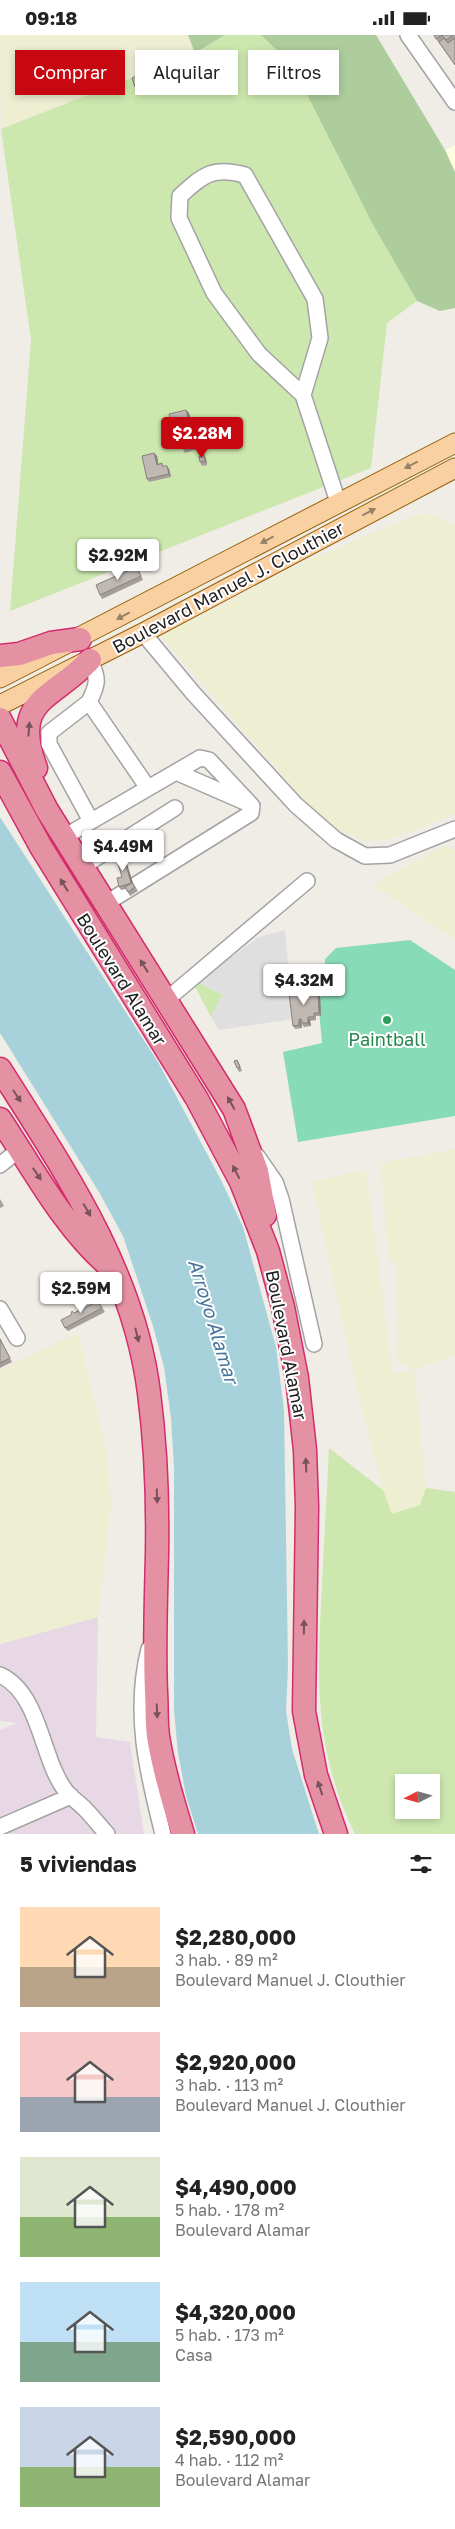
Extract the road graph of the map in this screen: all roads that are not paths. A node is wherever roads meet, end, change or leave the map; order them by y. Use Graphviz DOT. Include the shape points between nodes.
graph roads {
  1 [pos="408,35"];
  2 [pos="455,101"];
  3 [pos="304,395"];
  4 [pos="455,443"];
  5 [pos="455,468"];
  6 [pos="338,502"];
  7 [pos="143,633"];
  8 [pos="80,639"];
  9 [pos="0,656"];
  10 [pos="90,660"];
  11 [pos="0,678"];
  12 [pos="89,702"];
  13 [pos="0,705"];
  14 [pos="0,719"];
  15 [pos="0,772"];
  16 [pos="176,772"];
  17 [pos="148,788"];
  18 [pos="225,793"];
  19 [pos="252,806"];
  20 [pos="175,808"];
  21 [pos="47,810"];
  22 [pos="91,821"];
  23 [pos="229,826"];
  24 [pos="455,829"];
  25 [pos="64,837"];
  26 [pos="82,867"];
  27 [pos="307,881"];
  28 [pos="105,904"];
  29 [pos="165,1001"];
  30 [pos="0,1069"];
  31 [pos="0,1119"];
  32 [pos="249,1145"];
  33 [pos="20,1149"];
  34 [pos="0,1165"];
  35 [pos="268,1251"];
  36 [pos="118,1272"];
  37 [pos="0,1309"];
  38 [pos="17,1338"];
  39 [pos="314,1344"];
  40 [pos="154,1630"];
  41 [pos="0,1675"];
  42 [pos="71,1796"];
  43 [pos="0,1827"];
  44 [pos="107,1834"];
  45 [pos="163,1834"];
  46 [pos="183,1834"];
  47 [pos="336,1834"];
  1 -- 2 [label="street"];
  3 -- 3 [label="street" via="259,354 214,293 179,218 180,196 201,177 226,170 245,175 315,299 320,338"];
  3 -- 6 [label="street"];
  4 -- 6 [label="main road, Boulevard Manuel J. Clouthier, one-way"];
  7 -- 5 [label="main road, Boulevard Manuel J. Clouthier, one-way"];
  6 -- 8 [label="main road, Boulevard Manuel J. Clouthier, one-way"];
  7 -- 10 [label="main road, Boulevard Manuel J. Clouthier"];
  7 -- 24 [label="street" via="193,693 296,805 336,840 365,857 390,855"];
  8 -- 9 [label="highway"];
  8 -- 11 [label="main road, Boulevard Manuel J. Clouthier"];
  10 -- 12 [label="street" via="97,675 96,688"];
  10 -- 13 [label="main road, Boulevard Manuel J. Clouthier"];
  21 -- 10 [label="highway, one-way" via="46,797 28,743 30,715 48,693 78,673"];
  12 -- 17 [label="street"];
  12 -- 22 [label="street" via="49,733 49,744"];
  14 -- 21 [label="highway"];
  35 -- 15 [label="highway, Boulevard Alamar, one-way" via="241,1182 197,1099 26,822"];
  16 -- 17 [label="street"];
  16 -- 18 [label="street"];
  16 -- 19 [label="street" via="200,758 209,760"];
  17 -- 22 [label="street"];
  18 -- 19 [label="street"];
  18 -- 23 [label="street" via="231,811"];
  19 -- 23 [label="street" via="251,813"];
  20 -- 26 [label="street"];
  21 -- 25 [label="highway"];
  22 -- 25 [label="street"];
  23 -- 28 [label="street"];
  25 -- 26 [label="highway"];
  26 -- 28 [label="highway"];
  27 -- 29 [label="street"];
  29 -- 28 [label="highway, one-way"];
  32 -- 29 [label="highway, one-way" via="222,1087"];
  30 -- 36 [label="highway, one-way" via="86,1209"];
  31 -- 33 [label="highway"];
  32 -- 35 [label="highway" via="262,1199"];
  32 -- 39 [label="street" via="266,1167 281,1199"];
  33 -- 34 [label="street"];
  33 -- 36 [label="highway, one-way" via="85,1243"];
  47 -- 35 [label="highway, Boulevard Alamar, one-way" via="316,1775 304,1711 305,1450 284,1307"];
  36 -- 40 [label="highway, one-way" via="143,1356 155,1453 158,1507"];
  37 -- 38 [label="street"];
  40 -- 45 [label="street" via="142,1675 141,1717 150,1784"];
  40 -- 46 [label="highway, one-way" via="158,1734"];
  41 -- 42 [label="street" via="24,1696 56,1776"];
  42 -- 43 [label="street"];
  42 -- 44 [label="street"];
}
